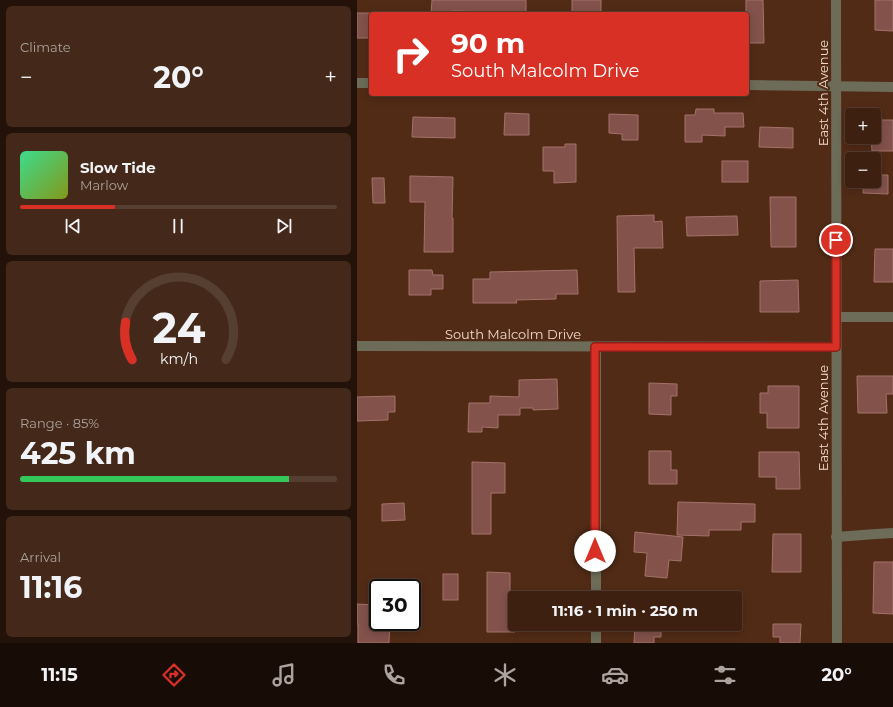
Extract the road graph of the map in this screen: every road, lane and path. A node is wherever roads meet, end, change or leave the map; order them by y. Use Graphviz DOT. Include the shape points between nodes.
graph roads {
  1 [pos="836,0"];
  2 [pos="357,83"];
  3 [pos="369,83"];
  4 [pos="749,85"];
  5 [pos="836,87"];
  6 [pos="893,87"];
  7 [pos="836,317"];
  8 [pos="893,317"];
  9 [pos="357,346"];
  10 [pos="595,347"];
  11 [pos="836,347"];
  12 [pos="893,534"];
  13 [pos="836,537"];
  14 [pos="595,591"];
  15 [pos="595,631"];
  16 [pos="595,643"];
  17 [pos="837,643"];
  1 -- 5 [label="street, East 4th Avenue"];
  2 -- 3 [label="street"];
  4 -- 5 [label="street"];
  5 -- 6 [label="street"];
  5 -- 7 [label="street, East 4th Avenue"];
  7 -- 8 [label="street"];
  7 -- 11 [label="street, East 4th Avenue"];
  9 -- 10 [label="street, South Malcolm Drive"];
  10 -- 11 [label="street, South Malcolm Drive"];
  10 -- 14 [label="street"];
  11 -- 13 [label="street, East 4th Avenue"];
  12 -- 13 [label="street"];
  13 -- 17 [label="street, East 4th Avenue"];
  15 -- 16 [label="street"];
}
